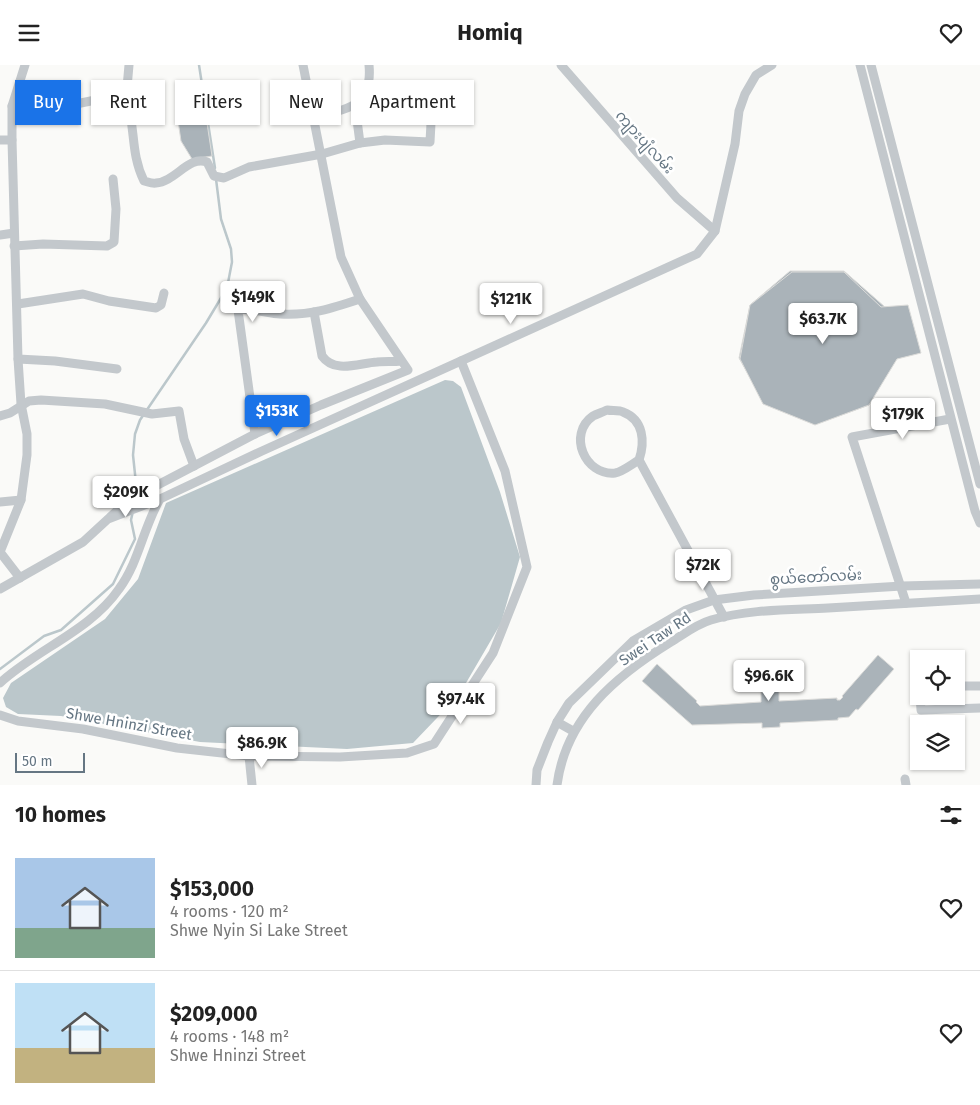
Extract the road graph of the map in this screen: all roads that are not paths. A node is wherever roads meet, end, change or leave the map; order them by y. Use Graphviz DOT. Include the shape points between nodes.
graph roads {
  1 [pos="24,65"];
  2 [pos="129,65"];
  3 [pos="303,65"];
  4 [pos="369,65"];
  5 [pos="561,65"];
  6 [pos="772,65"];
  7 [pos="860,65"];
  8 [pos="871,65"];
  9 [pos="128,80"];
  10 [pos="306,80"];
  11 [pos="369,80"];
  12 [pos="91,101"];
  13 [pos="12,106"];
  14 [pos="131,125"];
  15 [pos="316,125"];
  16 [pos="358,125"];
  17 [pos="431,125"];
  18 [pos="0,140"];
  19 [pos="12,140"];
  20 [pos="360,143"];
  21 [pos="322,154"];
  22 [pos="112,179"];
  23 [pos="715,231"];
  24 [pos="14,233"];
  25 [pos="0,235"];
  26 [pos="14,246"];
  27 [pos="164,293"];
  28 [pos="360,299"];
  29 [pos="18,304"];
  30 [pos="314,313"];
  31 [pos="18,359"];
  32 [pos="401,361"];
  33 [pos="461,361"];
  34 [pos="117,369"];
  35 [pos="21,404"];
  36 [pos="0,416"];
  37 [pos="950,419"];
  38 [pos="255,434"];
  39 [pos="639,460"];
  40 [pos="194,466"];
  41 [pos="980,483"];
  42 [pos="160,499"];
  43 [pos="21,501"];
  44 [pos="0,502"];
  45 [pos="108,519"];
  46 [pos="980,523"];
  47 [pos="0,552"];
  48 [pos="20,578"];
  49 [pos="978,583"];
  50 [pos="902,586"];
  51 [pos="0,589"];
  52 [pos="980,599"];
  53 [pos="714,600"];
  54 [pos="906,603"];
  55 [pos="724,617"];
  56 [pos="0,683"];
  57 [pos="965,686"];
  58 [pos="980,686"];
  59 [pos="921,705"];
  60 [pos="980,708"];
  61 [pos="0,715"];
  62 [pos="557,722"];
  63 [pos="573,731"];
  64 [pos="249,756"];
  65 [pos="252,785"];
  66 [pos="536,785"];
  67 [pos="557,785"];
  1 -- 13 [label="street"];
  2 -- 9 [label="street"];
  3 -- 10 [label="street"];
  4 -- 11 [label="street"];
  5 -- 23 [label="street, ကျားပျံလမ်း" via="677,198"];
  6 -- 23 [label="street" via="756,75 739,111 735,144"];
  7 -- 37 [label="street"];
  8 -- 41 [label="street"];
  12 -- 13 [label="street"];
  13 -- 19 [label="street"];
  14 -- 21 [label="street" via="133,147 144,181 156,183 202,160 217,177 224,178 249,167"];
  15 -- 21 [label="street"];
  16 -- 20 [label="street"];
  17 -- 20 [label="street" via="430,142 385,140"];
  18 -- 19 [label="street"];
  19 -- 24 [label="street"];
  20 -- 21 [label="street"];
  21 -- 28 [label="street" via="341,257"];
  22 -- 26 [label="street" via="116,209 114,242 107,246"];
  23 -- 33 [label="street" via="697,254"];
  24 -- 25 [label="street"];
  24 -- 26 [label="street"];
  26 -- 29 [label="street"];
  27 -- 29 [label="street" via="161,305 156,308 83,294"];
  28 -- 30 [label="street"];
  28 -- 32 [label="street"];
  29 -- 31 [label="street"];
  30 -- 32 [label="street" via="322,356 326,361 345,367"];
  30 -- 38 [label="street" via="238,310"];
  31 -- 34 [label="street"];
  31 -- 35 [label="street"];
  32 -- 38 [label="street" via="408,370"];
  33 -- 42 [label="street"];
  33 -- 64 [label="street, Shwe Hninzi Street" via="505,471 527,567 493,653 434,744 407,753 340,757"];
  35 -- 36 [label="street"];
  35 -- 40 [label="street" via="58,400 152,413 179,411 184,439"];
  35 -- 43 [label="street" via="27,434"];
  37 -- 46 [label="street"];
  37 -- 50 [label="street" via="852,437"];
  38 -- 40 [label="street"];
  39 -- 39 [label="street" via="643,437 636,422 623,412 607,410 592,417 582,430 580,446 587,461 600,471 616,473"];
  39 -- 53 [label="street"];
  40 -- 45 [label="street" via="129,500"];
  42 -- 45 [label="street"];
  42 -- 56 [label="street" via="151,513 132,567 118,591 85,622"];
  43 -- 44 [label="street"];
  43 -- 47 [label="street"];
  45 -- 48 [label="street" via="83,541"];
  47 -- 48 [label="street"];
  48 -- 51 [label="street"];
  49 -- 50 [label="street, စွယ်တော်လမ်း"];
  50 -- 53 [label="street, စွယ်တော်လမ်း"];
  50 -- 54 [label="street"];
  52 -- 54 [label="street, Swei Taw Rd"];
  53 -- 55 [label="street"];
  53 -- 62 [label="street, စွယ်တော်လမ်း" via="686,610 633,641 569,703"];
  54 -- 55 [label="street, Swei Taw Rd" via="763,611"];
  55 -- 63 [label="street, Swei Taw Rd" via="709,620 691,630 633,668 608,689"];
  57 -- 58 [label="street"];
  59 -- 60 [label="street" via="921,710"];
  61 -- 64 [label="street, Shwe Hninzi Street" via="18,721 83,729 177,748"];
  62 -- 63 [label="street"];
  62 -- 66 [label="street, စွယ်တော်လမ်း" via="537,771"];
  63 -- 67 [label="street, Swei Taw Rd"];
  64 -- 65 [label="street"];
}
